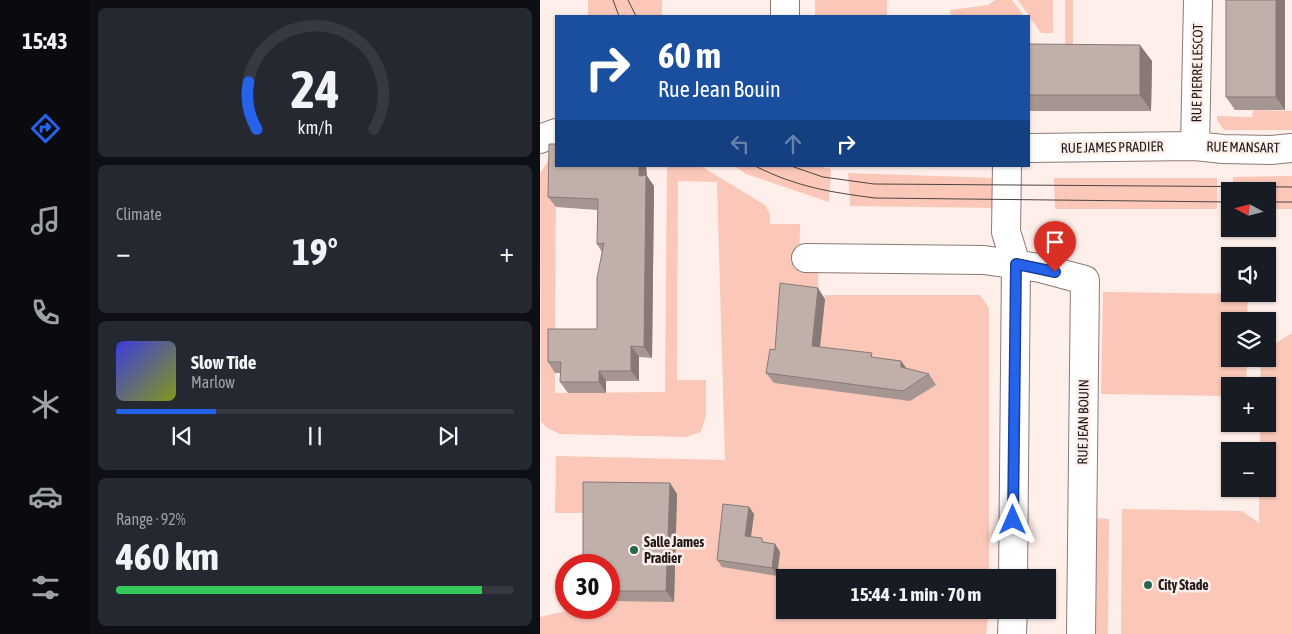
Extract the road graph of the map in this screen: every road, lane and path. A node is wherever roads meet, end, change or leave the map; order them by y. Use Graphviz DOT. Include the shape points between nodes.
graph roads {
  1 [pos="785,0"];
  2 [pos="1198,0"];
  3 [pos="785,15"];
  4 [pos="555,133"];
  5 [pos="540,139"];
  6 [pos="1195,146"];
  7 [pos="1030,148"];
  8 [pos="1292,148"];
  9 [pos="1007,167"];
  10 [pos="806,258"];
  11 [pos="1016,264"];
  12 [pos="1013,569"];
  13 [pos="1012,619"];
  14 [pos="1012,634"];
  15 [pos="1082,634"];
  1 -- 3 [label="street"];
  2 -- 6 [label="street, RUE PIERRE LESCOT"];
  4 -- 5 [label="street"];
  6 -- 7 [label="street, RUE JAMES PRADIER"];
  6 -- 8 [label="street, RUE MANSART"];
  9 -- 11 [label="street" via="1006,232"];
  10 -- 11 [label="street" via="984,260"];
  11 -- 12 [label="street"];
  11 -- 15 [label="street, RUE JEAN BOUIN" via="1084,280"];
  13 -- 14 [label="street"];
}
